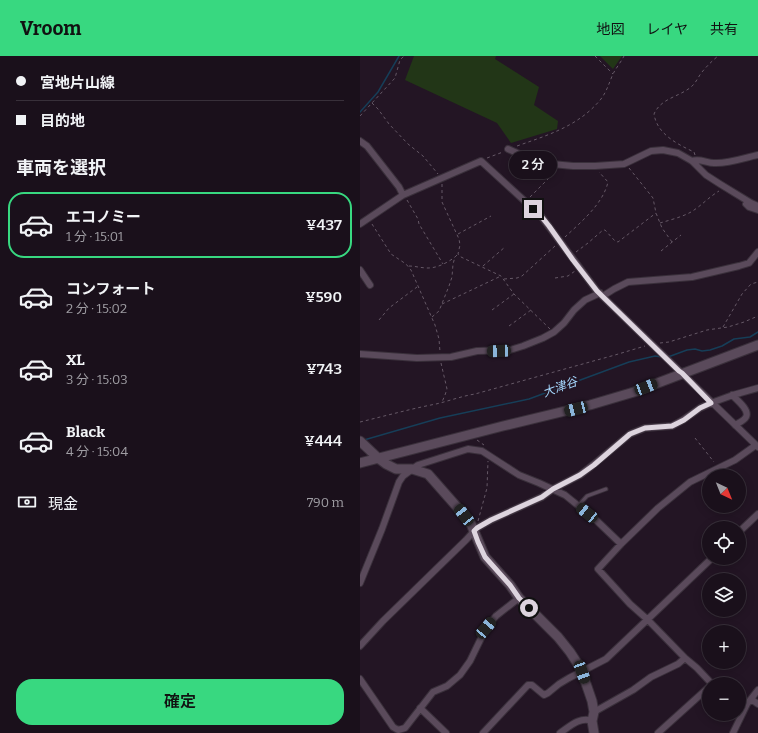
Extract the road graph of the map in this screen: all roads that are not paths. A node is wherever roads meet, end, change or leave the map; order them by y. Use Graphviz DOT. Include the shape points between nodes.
graph roads {
  1 [pos="360,141"];
  2 [pos="508,149"];
  3 [pos="758,155"];
  4 [pos="693,160"];
  5 [pos="403,195"];
  6 [pos="746,200"];
  7 [pos="758,206"];
  8 [pos="758,210"];
  9 [pos="360,224"];
  10 [pos="758,252"];
  11 [pos="360,270"];
  12 [pos="370,285"];
  13 [pos="601,294"];
  14 [pos="758,345"];
  15 [pos="360,354"];
  16 [pos="681,372"];
  17 [pos="758,388"];
  18 [pos="732,395"];
  19 [pos="711,403"];
  20 [pos="735,425"];
  21 [pos="360,441"];
  22 [pos="757,446"];
  23 [pos="374,455"];
  24 [pos="360,463"];
  25 [pos="412,470"];
  26 [pos="553,489"];
  27 [pos="606,489"];
  28 [pos="578,506"];
  29 [pos="758,514"];
  30 [pos="746,525"];
  31 [pos="476,530"];
  32 [pos="621,544"];
  33 [pos="705,565"];
  34 [pos="360,583"];
  35 [pos="519,598"];
  36 [pos="648,620"];
  37 [pos="360,646"];
  38 [pos="685,658"];
  39 [pos="582,672"];
  40 [pos="705,677"];
  41 [pos="360,679"];
  42 [pos="758,690"];
  43 [pos="702,693"];
  44 [pos="751,699"];
  45 [pos="758,704"];
  46 [pos="746,705"];
  47 [pos="420,708"];
  48 [pos="593,716"];
  49 [pos="738,721"];
  50 [pos="446,733"];
  51 [pos="483,733"];
  52 [pos="560,733"];
  53 [pos="594,733"];
  54 [pos="658,733"];
  55 [pos="733,733"];
  1 -- 5 [label="street" via="367,146"];
  2 -- 4 [label="street" via="552,164 573,166 626,163 651,151 663,150"];
  3 -- 4 [label="street" via="719,164"];
  4 -- 6 [label="street" via="706,175"];
  5 -- 9 [label="street"];
  5 -- 13 [label="street" via="481,161 541,216"];
  6 -- 7 [label="street"];
  6 -- 8 [label="street" via="744,203"];
  10 -- 13 [label="street" via="749,262 739,266 692,277 628,282"];
  11 -- 12 [label="street"];
  13 -- 15 [label="street" via="585,300 554,332 510,350 417,358"];
  13 -- 16 [label="street"];
  14 -- 16 [label="street"];
  16 -- 19 [label="street"];
  16 -- 23 [label="street" via="634,392 590,406"];
  17 -- 18 [label="street"];
  18 -- 19 [label="street"];
  18 -- 20 [label="street" via="747,410 746,417"];
  19 -- 20 [label="street"];
  19 -- 26 [label="street" via="672,426 645,428 630,434 594,465"];
  20 -- 22 [label="street"];
  21 -- 23 [label="street"];
  22 -- 32 [label="street" via="690,482 658,508"];
  23 -- 24 [label="street"];
  23 -- 25 [label="street" via="396,469"];
  25 -- 26 [label="street" via="468,449 482,451 519,475"];
  25 -- 31 [label="street" via="428,474"];
  25 -- 34 [label="street" via="399,482"];
  26 -- 28 [label="street"];
  26 -- 31 [label="street"];
  27 -- 28 [label="lane" via="587,496"];
  28 -- 32 [label="street"];
  29 -- 30 [label="street"];
  31 -- 35 [label="street" via="485,557"];
  31 -- 37 [label="street"];
  32 -- 36 [label="street" via="598,569"];
  33 -- 36 [label="street"];
  35 -- 39 [label="street" via="558,637"];
  35 -- 47 [label="street" via="496,616 486,628 460,675 447,686 433,692"];
  36 -- 38 [label="street"];
  36 -- 39 [label="street" via="606,659"];
  38 -- 40 [label="street"];
  38 -- 48 [label="street" via="651,677"];
  39 -- 48 [label="street" via="592,701"];
  39 -- 51 [label="street" via="544,695 532,685 528,685"];
  41 -- 47 [label="street" via="393,727 398,730 405,728"];
  42 -- 44 [label="street"];
  43 -- 54 [label="street"];
  44 -- 45 [label="street"];
  44 -- 46 [label="street"];
  47 -- 50 [label="street"];
  48 -- 52 [label="street" via="580,720"];
  48 -- 53 [label="street"];
  49 -- 55 [label="street"];
}
